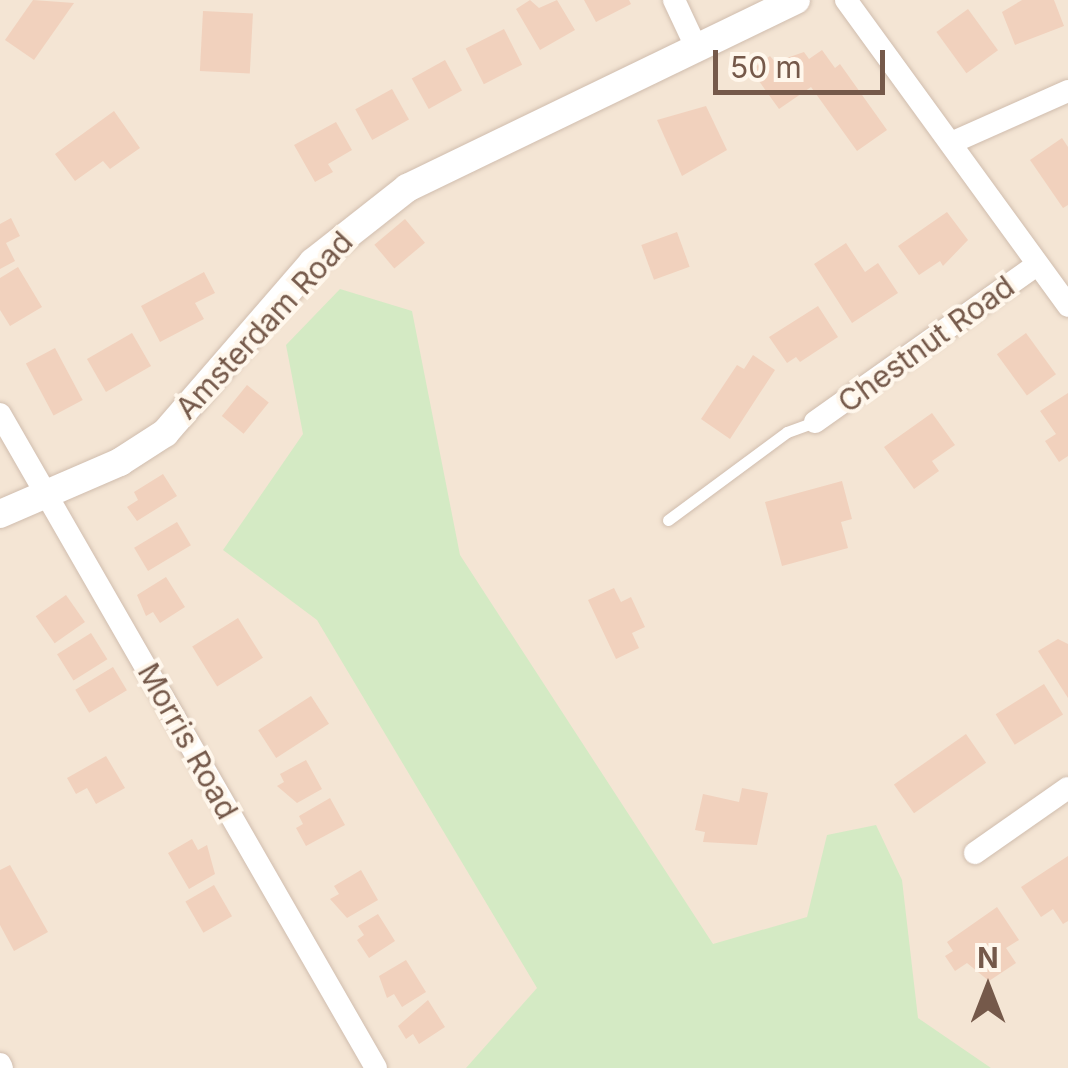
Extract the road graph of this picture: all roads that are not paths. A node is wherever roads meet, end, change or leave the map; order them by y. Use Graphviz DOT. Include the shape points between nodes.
graph roads {
  1 [pos="674,0"];
  2 [pos="796,0"];
  3 [pos="846,0"];
  4 [pos="696,47"];
  5 [pos="1068,92"];
  6 [pos="951,143"];
  7 [pos="1036,265"];
  8 [pos="1068,306"];
  9 [pos="0,414"];
  10 [pos="814,422"];
  11 [pos="46,493"];
  12 [pos="0,514"];
  13 [pos="668,520"];
  14 [pos="1068,788"];
  15 [pos="975,854"];
  16 [pos="376,1068"];
  1 -- 4 [label="street"];
  2 -- 4 [label="street, Amsterdam Road"];
  3 -- 6 [label="street"];
  4 -- 11 [label="street, Amsterdam Road" via="442,169 372,211 313,262 165,433 120,462"];
  5 -- 6 [label="street"];
  6 -- 7 [label="street"];
  7 -- 8 [label="street"];
  7 -- 10 [label="street, Chestnut Road"];
  9 -- 11 [label="street, Morris Road"];
  10 -- 13 [label="lane" via="786,432"];
  11 -- 12 [label="street, Amsterdam Road"];
  11 -- 16 [label="street, Morris Road"];
  14 -- 15 [label="street"];
}
